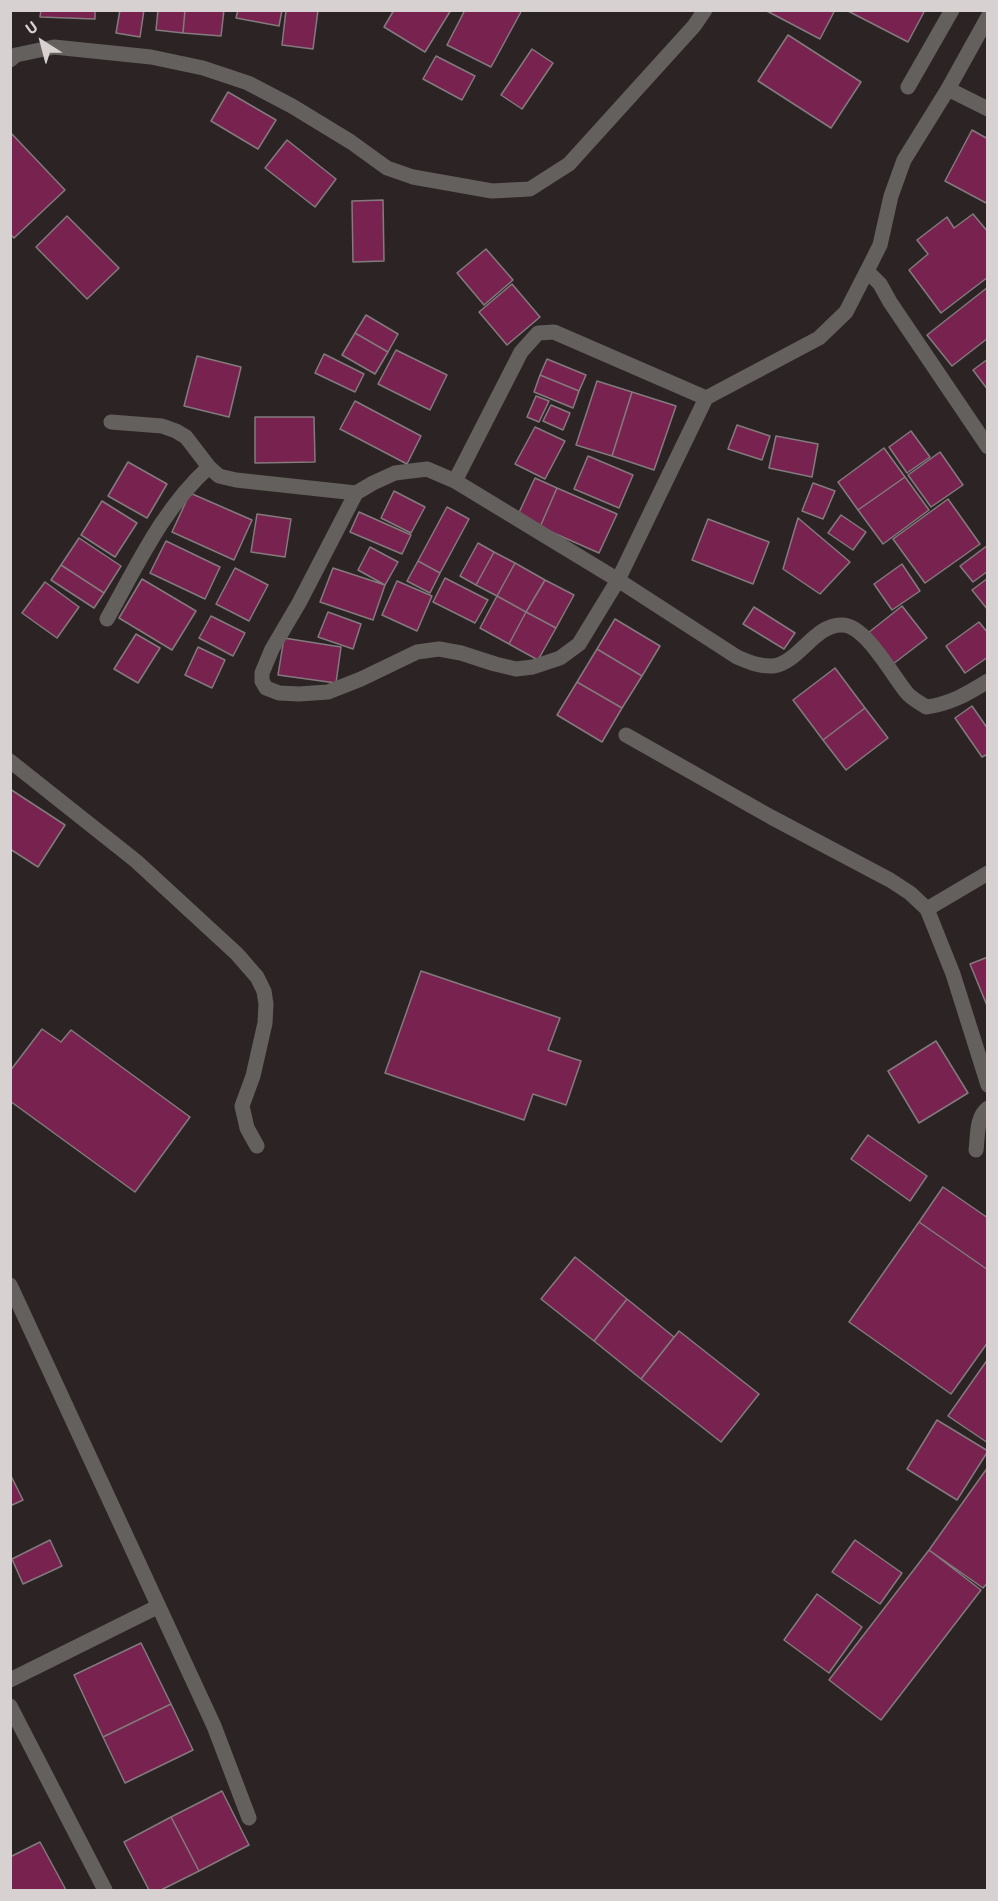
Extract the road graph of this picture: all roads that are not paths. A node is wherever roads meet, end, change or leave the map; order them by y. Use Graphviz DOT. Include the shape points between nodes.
graph roads {
  1 [pos="705,10"];
  2 [pos="952,10"];
  3 [pos="987,17"];
  4 [pos="12,55"];
  5 [pos="908,87"];
  6 [pos="948,89"];
  7 [pos="987,109"];
  8 [pos="867,271"];
  9 [pos="706,398"];
  10 [pos="111,422"];
  11 [pos="987,447"];
  12 [pos="209,467"];
  13 [pos="455,481"];
  14 [pos="356,494"];
  15 [pos="618,580"];
  16 [pos="107,619"];
  17 [pos="987,681"];
  18 [pos="626,735"];
  19 [pos="10,761"];
  20 [pos="987,873"];
  21 [pos="927,909"];
  22 [pos="987,1084"];
  23 [pos="987,1108"];
  24 [pos="257,1146"];
  25 [pos="976,1150"];
  26 [pos="10,1285"];
  27 [pos="157,1607"];
  28 [pos="10,1680"];
  29 [pos="10,1706"];
  30 [pos="249,1818"];
  31 [pos="105,1890"];
  1 -- 4 [label="street" via="569,164 530,189 492,191 413,177 387,168 292,106 248,83 203,68 151,57 54,47"];
  2 -- 5 [label="street"];
  3 -- 6 [label="street"];
  6 -- 7 [label="street"];
  6 -- 8 [label="street" via="904,160 880,245"];
  8 -- 9 [label="street" via="846,312 819,338"];
  8 -- 11 [label="street" via="880,284"];
  9 -- 13 [label="street" via="554,332 538,333 521,352"];
  9 -- 15 [label="street"];
  10 -- 12 [label="street" via="162,426 176,431 186,437"];
  12 -- 14 [label="street" via="219,476 236,480"];
  12 -- 16 [label="street" via="168,512"];
  13 -- 14 [label="street" via="427,470 395,473"];
  13 -- 15 [label="street"];
  14 -- 15 [label="street" via="272,649 262,673 262,681 271,691 328,692 417,652 439,649 516,669 549,663 579,644"];
  15 -- 17 [label="street" via="738,657 758,665 775,666 831,626 844,625 860,632 909,695 926,707 962,697"];
  18 -- 21 [label="street" via="890,880"];
  19 -- 24 [label="street" via="136,861 257,977 264,992 265,1023 242,1106 247,1128"];
  20 -- 21 [label="street"];
  21 -- 22 [label="street" via="953,974"];
  23 -- 25 [label="street" via="980,1118"];
  26 -- 27 [label="street"];
  27 -- 28 [label="street"];
  27 -- 30 [label="street" via="214,1726"];
  29 -- 31 [label="street"];
}
